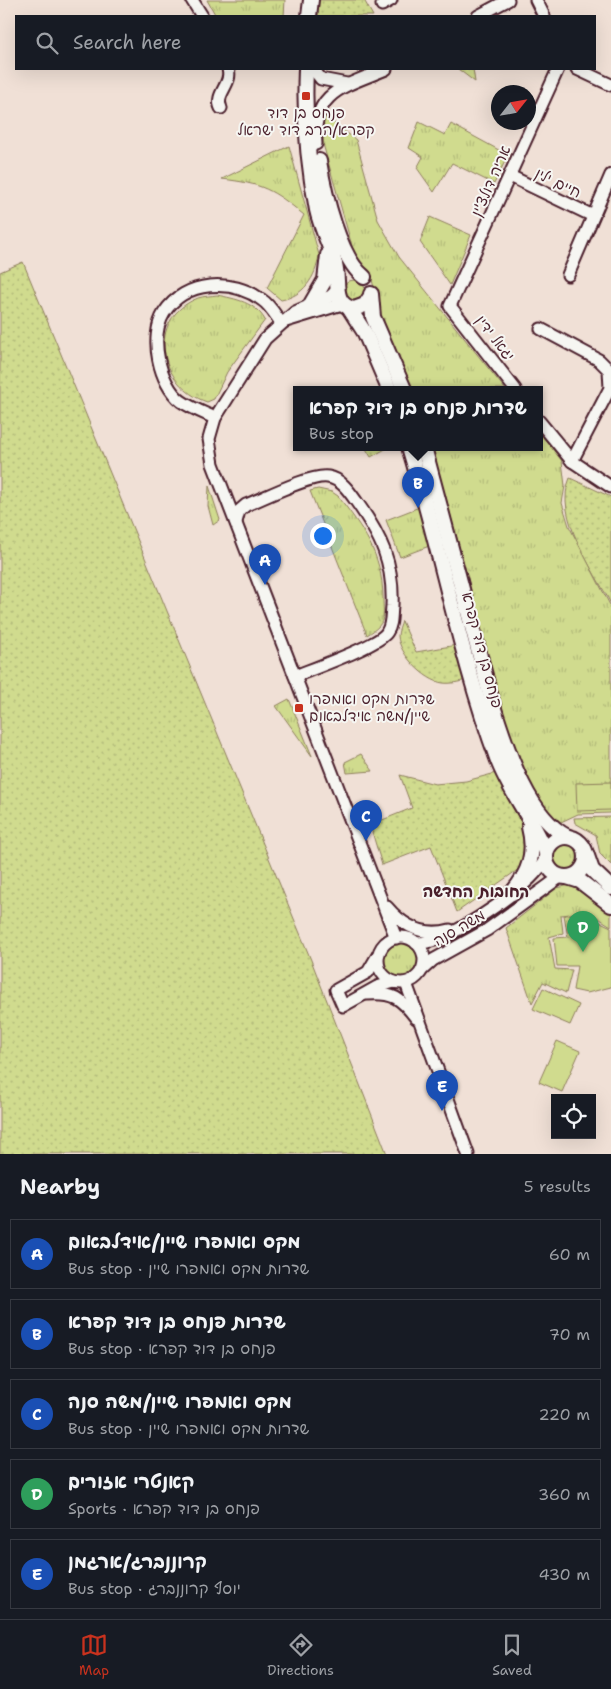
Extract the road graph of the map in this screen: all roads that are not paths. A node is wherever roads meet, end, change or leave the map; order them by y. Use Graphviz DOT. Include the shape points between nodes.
graph roads {
  1 [pos="192,0"];
  2 [pos="311,0"];
  3 [pos="508,0"];
  4 [pos="536,0"];
  5 [pos="201,15"];
  6 [pos="309,15"];
  7 [pos="480,15"];
  8 [pos="544,15"];
  9 [pos="228,70"];
  10 [pos="306,70"];
  11 [pos="314,70"];
  12 [pos="383,70"];
  13 [pos="558,70"];
  14 [pos="579,70"];
  15 [pos="347,84"];
  16 [pos="611,85"];
  17 [pos="220,108"];
  18 [pos="307,113"];
  19 [pos="316,144"];
  20 [pos="611,175"];
  21 [pos="510,176"];
  22 [pos="593,216"];
  23 [pos="327,242"];
  24 [pos="568,275"];
  25 [pos="364,277"];
  26 [pos="337,289"];
  27 [pos="371,296"];
  28 [pos="311,304"];
  29 [pos="345,306"];
  30 [pos="450,306"];
  31 [pos="283,322"];
  32 [pos="541,328"];
  33 [pos="388,386"];
  34 [pos="403,386"];
  35 [pos="513,386"];
  36 [pos="215,418"];
  37 [pos="543,426"];
  38 [pos="410,451"];
  39 [pos="425,451"];
  40 [pos="572,461"];
  41 [pos="611,487"];
  42 [pos="226,497"];
  43 [pos="246,505"];
  44 [pos="236,522"];
  45 [pos="295,676"];
  46 [pos="522,810"];
  47 [pos="568,837"];
  48 [pos="585,852"];
  49 [pos="546,856"];
  50 [pos="564,877"];
  51 [pos="611,888"];
  52 [pos="378,892"];
  53 [pos="512,893"];
  54 [pos="611,904"];
  55 [pos="461,927"];
  56 [pos="396,938"];
  57 [pos="416,943"];
  58 [pos="379,953"];
  59 [pos="422,970"];
  60 [pos="394,982"];
  61 [pos="406,983"];
  62 [pos="363,994"];
  63 [pos="426,1036"];
  64 [pos="468,1154"];
  1 -- 5 [label="street"];
  2 -- 6 [label="main road"];
  3 -- 7 [label="street"];
  4 -- 8 [label="street"];
  9 -- 17 [label="street" via="229,77 219,99"];
  10 -- 18 [label="main road"];
  11 -- 15 [label="street" via="320,79"];
  12 -- 15 [label="street"];
  13 -- 21 [label="street, אריה דולצ'ין"];
  14 -- 16 [label="street"];
  15 -- 19 [label="street" via="330,95 321,108 315,124"];
  18 -- 19 [label="main road"];
  18 -- 23 [label="main road" via="313,188"];
  19 -- 25 [label="main road" via="330,213 350,261"];
  20 -- 22 [label="street, חיים ילין"];
  21 -- 22 [label="street, חיים ילין"];
  21 -- 30 [label="street, אריה דולצ'ין"];
  22 -- 24 [label="street, חיים ילין"];
  23 -- 26 [label="main road" via="336,267"];
  23 -- 28 [label="main road" via="327,272 321,290"];
  25 -- 26 [label="main road" via="348,275"];
  25 -- 27 [label="main road" via="371,288"];
  26 -- 28 [label="street" via="331,296"];
  26 -- 29 [label="main road"];
  27 -- 29 [label="main road" via="360,308"];
  27 -- 34 [label="main road" via="373,317"];
  28 -- 31 [label="street"];
  29 -- 31 [label="street"];
  29 -- 33 [label="main road" via="364,333"];
  30 -- 35 [label="street, יגאל ידין"];
  31 -- 36 [label="street" via="265,339"];
  31 -- 36 [label="street" via="263,300 250,293 216,285 196,287 163,314 158,354 170,388 182,402"];
  32 -- 40 [label="street" via="599,360 609,370 610,388"];
  36 -- 42 [label="street" via="209,439 213,464"];
  37 -- 40 [label="street"];
  38 -- 46 [label="main road, פנחס בן דוד קפרא" via="480,709 503,774"];
  39 -- 47 [label="main road, פנחס בן דוד קפרא" via="506,745 537,808 554,830"];
  40 -- 41 [label="street"];
  42 -- 43 [label="street" via="236,505"];
  42 -- 44 [label="street"];
  43 -- 44 [label="street" via="239,511"];
  43 -- 45 [label="street" via="312,478 336,479 363,511 388,557 393,587 387,632 374,643"];
  44 -- 45 [label="street"];
  45 -- 52 [label="street"];
  46 -- 49 [label="main road, פנחס בן דוד קפרא" via="539,835"];
  46 -- 53 [label="main road" via="531,834 532,852 529,869"];
  47 -- 48 [label="main road" via="579,842"];
  47 -- 49 [label="main road" via="552,842"];
  48 -- 50 [label="main road" via="586,859 580,872"];
  48 -- 51 [label="main road" via="592,870"];
  49 -- 50 [label="main road" via="550,870"];
  49 -- 53 [label="street, משה סנה" via="534,877"];
  50 -- 54 [label="main road" via="580,881"];
  50 -- 59 [label="street, משה סנה"];
  52 -- 55 [label="street" via="394,915 416,930 436,932"];
  52 -- 56 [label="street"];
  53 -- 55 [label="street, משה סנה"];
  55 -- 57 [label="street, משה סנה" via="432,942"];
  56 -- 57 [label="street"];
  56 -- 58 [label="street" via="383,946"];
  57 -- 59 [label="street" via="424,956"];
  58 -- 60 [label="street" via="379,968"];
  58 -- 62 [label="street" via="368,972 336,990 343,1006"];
  59 -- 61 [label="street"];
  60 -- 61 [label="street"];
  60 -- 62 [label="street"];
  61 -- 63 [label="street"];
  62 -- 63 [label="street" via="395,996 410,1010"];
  63 -- 64 [label="street"];
}
